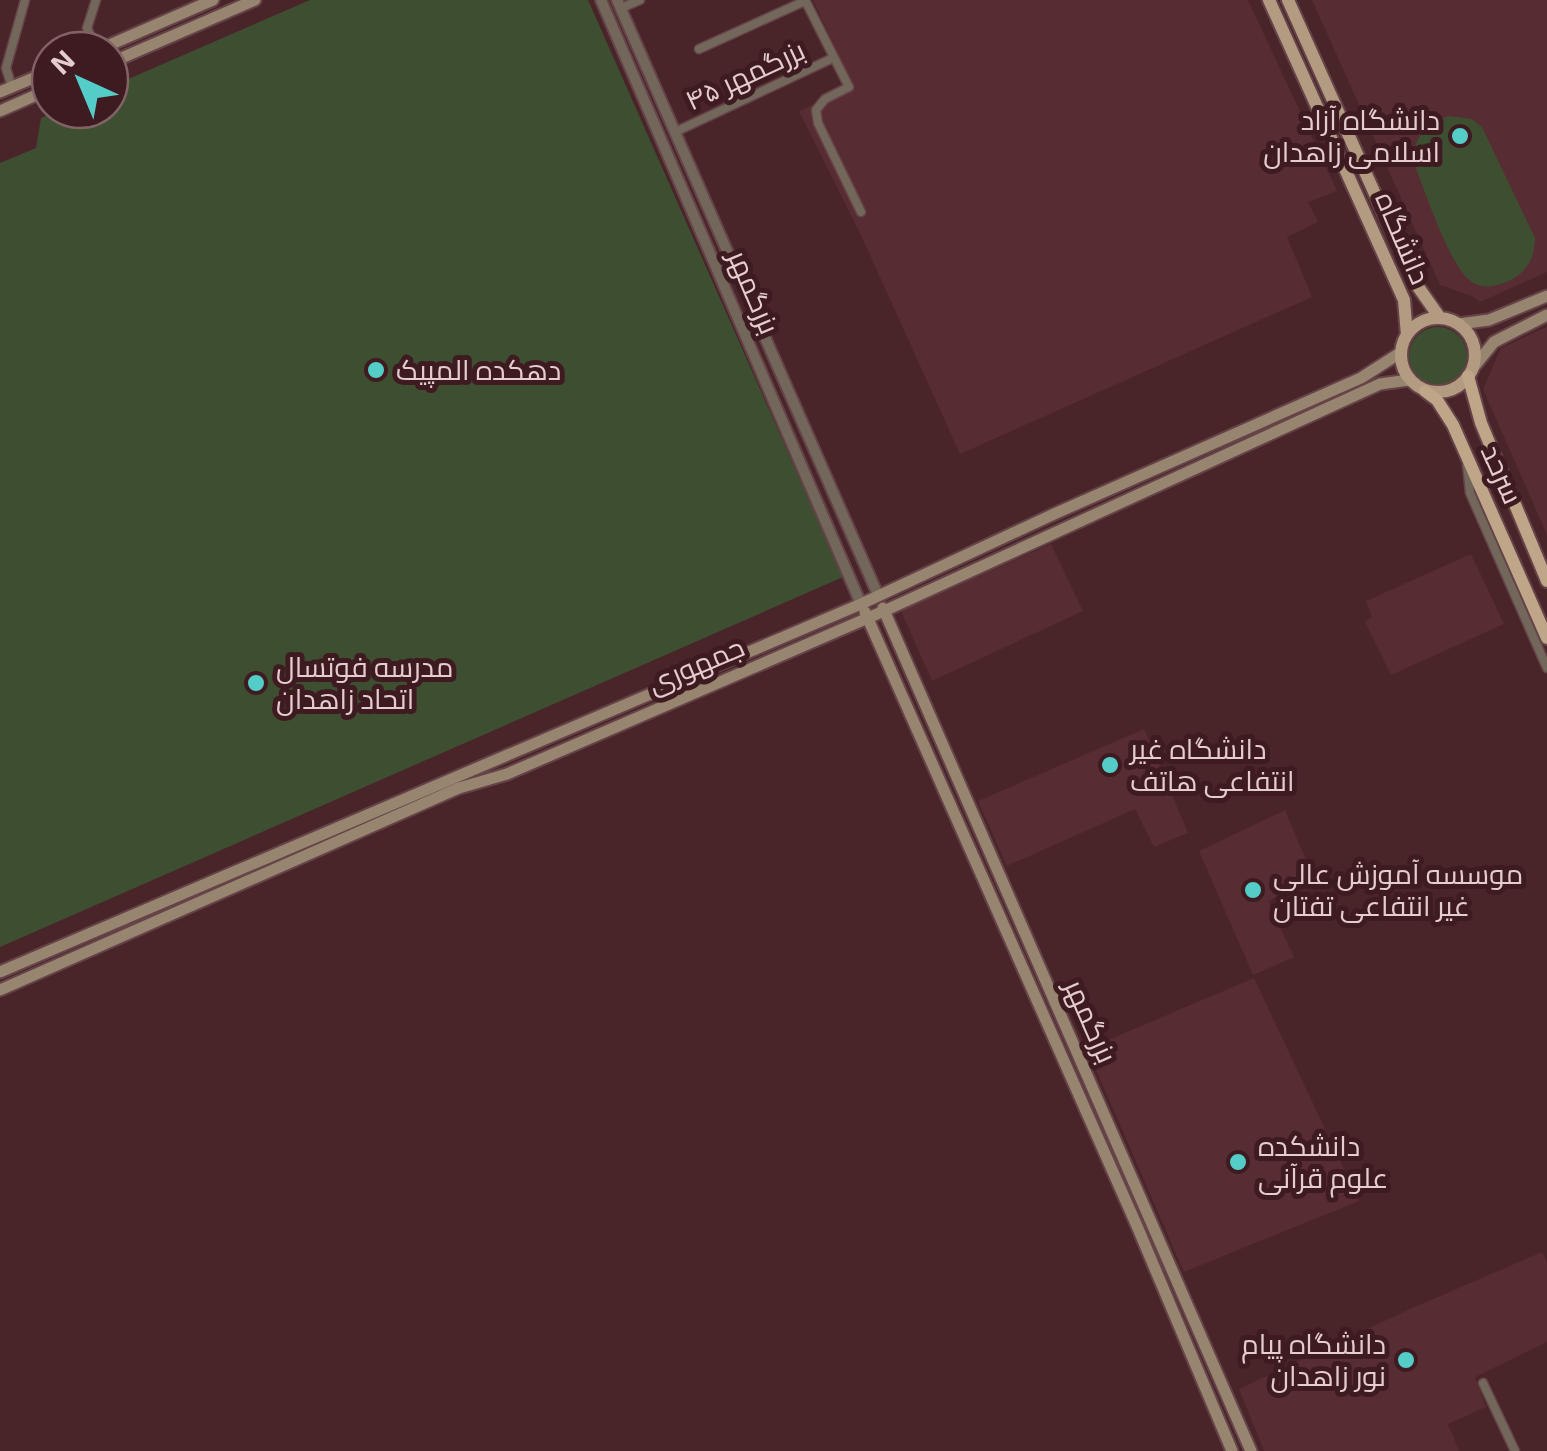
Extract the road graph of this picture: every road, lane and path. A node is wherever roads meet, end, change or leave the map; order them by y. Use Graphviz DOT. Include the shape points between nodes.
graph roads {
  1 [pos="26,0"];
  2 [pos="96,0"];
  3 [pos="213,0"];
  4 [pos="255,0"];
  5 [pos="601,0"];
  6 [pos="640,0"];
  7 [pos="805,0"];
  8 [pos="1268,0"];
  9 [pos="1288,0"];
  10 [pos="619,4"];
  11 [pos="180,7"];
  12 [pos="88,30"];
  13 [pos="130,33"];
  14 [pos="699,49"];
  15 [pos="130,54"];
  16 [pos="833,58"];
  17 [pos="30,79"];
  18 [pos="6,90"];
  19 [pos="30,98"];
  20 [pos="0,111"];
  21 [pos="678,137"];
  22 [pos="664,147"];
  23 [pos="861,212"];
  24 [pos="1547,296"];
  25 [pos="1547,315"];
  26 [pos="1440,318"];
  27 [pos="1458,324"];
  28 [pos="759,325"];
  29 [pos="744,332"];
  30 [pos="1407,334"];
  31 [pos="1400,353"];
  32 [pos="1471,372"];
  33 [pos="1410,380"];
  34 [pos="1426,391"];
  35 [pos="1466,456"];
  36 [pos="1054,514"];
  37 [pos="1059,530"];
  38 [pos="1547,581"];
  39 [pos="878,595"];
  40 [pos="862,604"];
  41 [pos="884,611"];
  42 [pos="867,618"];
  43 [pos="1547,638"];
  44 [pos="1547,668"];
  45 [pos="502,760"];
  46 [pos="507,774"];
  47 [pos="960,781"];
  48 [pos="943,788"];
  49 [pos="94,930"];
  50 [pos="101,946"];
  51 [pos="0,972"];
  52 [pos="0,990"];
  53 [pos="1483,1383"];
  54 [pos="1232,1451"];
  55 [pos="1251,1451"];
  56 [pos="1516,1451"];
  1 -- 18 [label="street"];
  2 -- 12 [label="street"];
  3 -- 11 [label="main road"];
  4 -- 15 [label="main road"];
  5 -- 22 [label="street, بزرگمهر"];
  6 -- 10 [label="street"];
  7 -- 14 [label="street"];
  7 -- 16 [label="street"];
  8 -- 30 [label="main road, دانشگاه" via="1404,300"];
  9 -- 26 [label="main road, دانشگاه" via="1414,281"];
  10 -- 21 [label="street, بزرگمهر"];
  11 -- 13 [label="main road"];
  16 -- 21 [label="street, بزرگمهر ۴۵"];
  16 -- 23 [label="street" via="848,87 825,99 816,110 818,123"];
  17 -- 18 [label="main road"];
  19 -- 20 [label="main road"];
  21 -- 22 [label="street"];
  21 -- 28 [label="street, بزرگمهر"];
  22 -- 29 [label="street, بزرگمهر"];
  24 -- 27 [label="main road" via="1489,320"];
  25 -- 32 [label="main road" via="1494,342"];
  26 -- 27 [label="main road"];
  26 -- 30 [label="main road"];
  27 -- 32 [label="main road" via="1474,348"];
  28 -- 29 [label="street"];
  28 -- 39 [label="street, بزرگمهر"];
  29 -- 40 [label="street, بزرگمهر"];
  30 -- 31 [label="main road"];
  31 -- 33 [label="main road"];
  31 -- 36 [label="main road, جمهوری" via="1361,378"];
  32 -- 34 [label="main road" via="1454,389"];
  32 -- 38 [label="highway, سرحد" via="1480,423"];
  33 -- 34 [label="main road"];
  33 -- 37 [label="main road, جمهوری" via="1380,384"];
  34 -- 35 [label="highway, سرحد" via="1445,410"];
  35 -- 43 [label="highway, سرحد"];
  35 -- 44 [label="street" via="1470,493"];
  36 -- 37 [label="main road"];
  36 -- 39 [label="main road, جمهوری"];
  37 -- 41 [label="main road, جمهوری"];
  39 -- 40 [label="main road, جمهوری"];
  39 -- 41 [label="main road, بزرگمهر"];
  40 -- 42 [label="main road, بزرگمهر"];
  40 -- 45 [label="main road, جمهوری"];
  41 -- 42 [label="main road, جمهوری"];
  41 -- 47 [label="main road, بزرگمهر"];
  42 -- 46 [label="main road, جمهوری"];
  42 -- 48 [label="main road, بزرگمهر"];
  45 -- 46 [label="main road"];
  45 -- 49 [label="main road, جمهوری"];
  46 -- 50 [label="main road, جمهوری" via="459,788"];
  47 -- 48 [label="main road"];
  47 -- 55 [label="main road, بزرگمهر"];
  48 -- 54 [label="main road, بزرگمهر"];
  49 -- 50 [label="main road"];
  49 -- 51 [label="main road, جمهوری"];
  50 -- 52 [label="main road, جمهوری"];
  53 -- 56 [label="street"];
}
